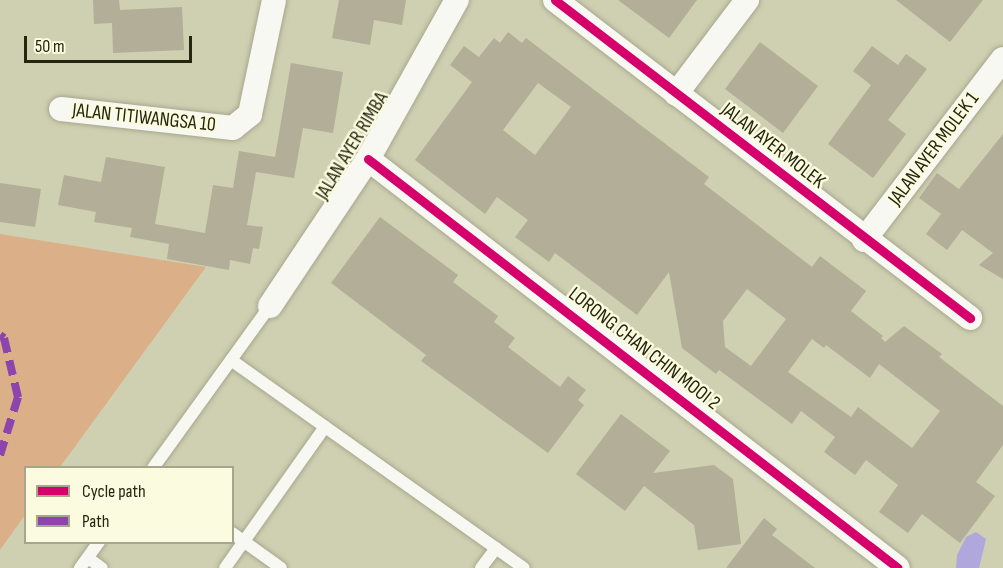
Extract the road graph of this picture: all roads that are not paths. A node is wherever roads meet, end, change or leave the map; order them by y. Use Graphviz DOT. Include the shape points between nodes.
graph roads {
  1 [pos="274,0"];
  2 [pos="457,0"];
  3 [pos="555,0"];
  4 [pos="747,0"];
  5 [pos="1003,59"];
  6 [pos="676,94"];
  7 [pos="61,109"];
  8 [pos="368,159"];
  9 [pos="864,240"];
  10 [pos="270,306"];
  11 [pos="970,318"];
  12 [pos="231,360"];
  13 [pos="325,427"];
  14 [pos="154,466"];
  15 [pos="234,534"];
  16 [pos="244,541"];
  17 [pos="98,544"];
  18 [pos="496,548"];
  19 [pos="84,563"];
  20 [pos="102,568"];
  21 [pos="225,568"];
  22 [pos="281,568"];
  23 [pos="482,568"];
  24 [pos="524,568"];
  25 [pos="898,568"];
  1 -- 7 [label="street, JALAN TITIWANGSA 10" via="250,114 233,128"];
  2 -- 8 [label="street, JALAN AYER RIMBA"];
  3 -- 6 [label="street, JALAN AYER MOLEK"];
  4 -- 6 [label="street"];
  5 -- 9 [label="street, JALAN AYER MOLEK 1"];
  6 -- 9 [label="street, JALAN AYER MOLEK"];
  8 -- 10 [label="street, JALAN AYER RIMBA"];
  8 -- 25 [label="street, LORONG CHAN CHIN MOOI 2"];
  9 -- 11 [label="street, JALAN AYER MOLEK"];
  10 -- 12 [label="lane"];
  12 -- 13 [label="lane"];
  12 -- 14 [label="lane"];
  13 -- 16 [label="lane"];
  13 -- 18 [label="lane"];
  15 -- 16 [label="lane"];
  16 -- 21 [label="lane"];
  16 -- 22 [label="lane"];
  17 -- 19 [label="lane"];
  18 -- 23 [label="lane"];
  18 -- 24 [label="lane"];
  19 -- 20 [label="lane"];
}
